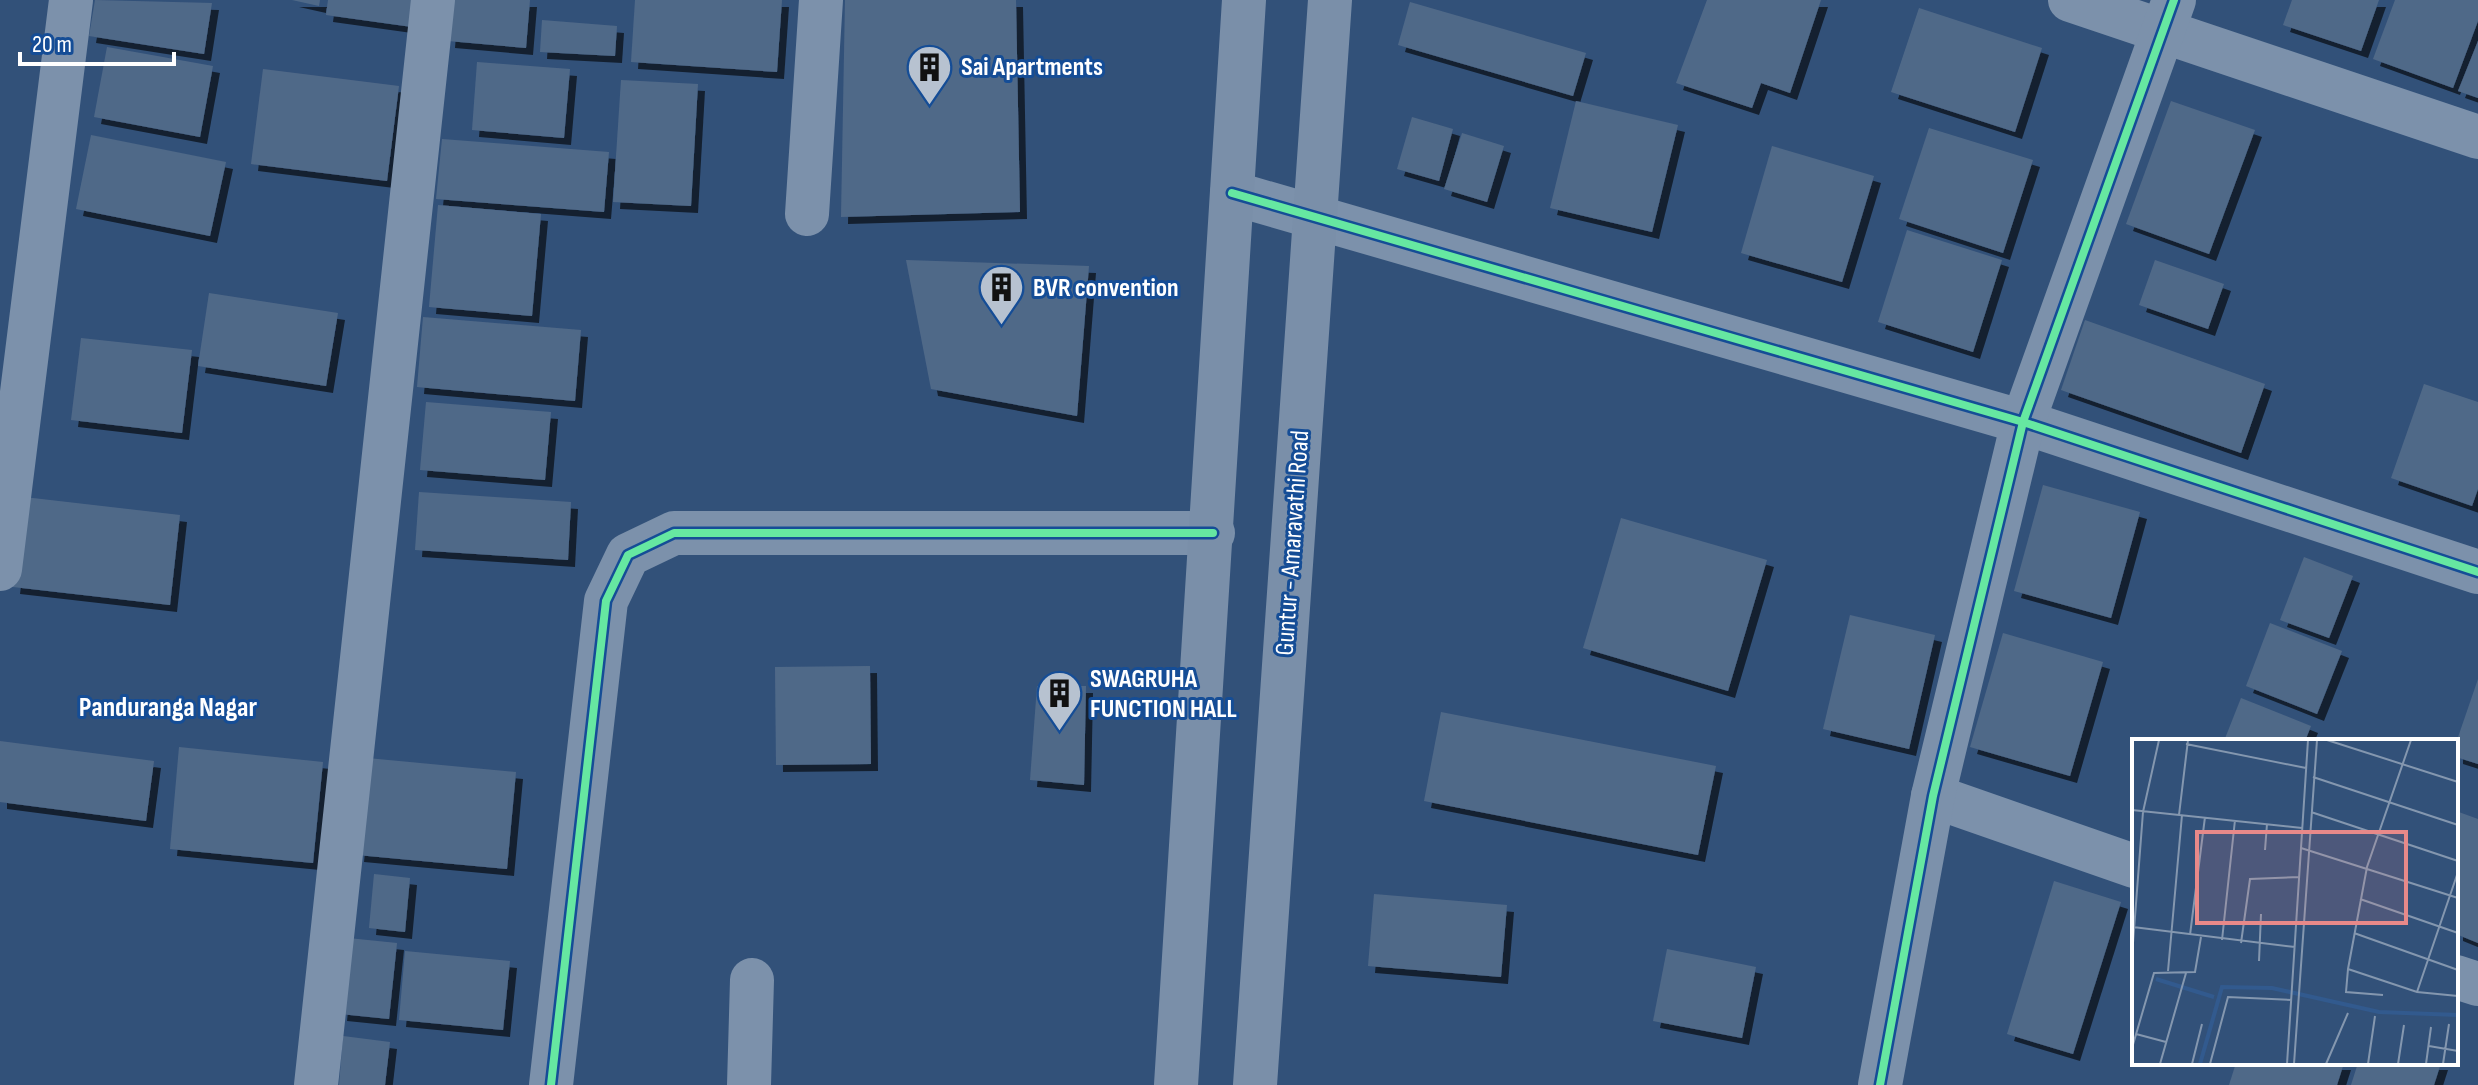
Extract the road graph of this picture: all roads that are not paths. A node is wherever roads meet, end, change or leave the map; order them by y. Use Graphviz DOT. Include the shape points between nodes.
graph roads {
  1 [pos="71,0"];
  2 [pos="433,0"];
  3 [pos="821,0"];
  4 [pos="1244,0"];
  5 [pos="1330,0"];
  6 [pos="2070,0"];
  7 [pos="2169,15"];
  8 [pos="2478,137"];
  9 [pos="1232,193"];
  10 [pos="807,214"];
  11 [pos="1314,218"];
  12 [pos="2023,422"];
  13 [pos="1213,533"];
  14 [pos="0,569"];
  15 [pos="2478,572"];
  16 [pos="1933,796"];
  17 [pos="2132,865"];
  18 [pos="2458,978"];
  19 [pos="752,980"];
  20 [pos="2478,984"];
  21 [pos="316,1085"];
  22 [pos="551,1085"];
  23 [pos="749,1085"];
  24 [pos="1176,1085"];
  25 [pos="1255,1085"];
  26 [pos="1880,1085"];
  1 -- 14 [label="street"];
  2 -- 21 [label="street"];
  3 -- 10 [label="street"];
  4 -- 9 [label="main road"];
  5 -- 11 [label="main road, Guntur - Amaravathi Road"];
  6 -- 7 [label="street"];
  7 -- 8 [label="street"];
  7 -- 12 [label="street"];
  9 -- 11 [label="street"];
  9 -- 13 [label="main road"];
  11 -- 12 [label="street"];
  11 -- 25 [label="main road, Guntur - Amaravathi Road"];
  12 -- 15 [label="street"];
  12 -- 16 [label="street"];
  13 -- 22 [label="street" via="674,533 628,555 606,601"];
  13 -- 24 [label="main road"];
  16 -- 17 [label="street"];
  16 -- 26 [label="street"];
  18 -- 20 [label="street"];
  19 -- 23 [label="street"];
}
